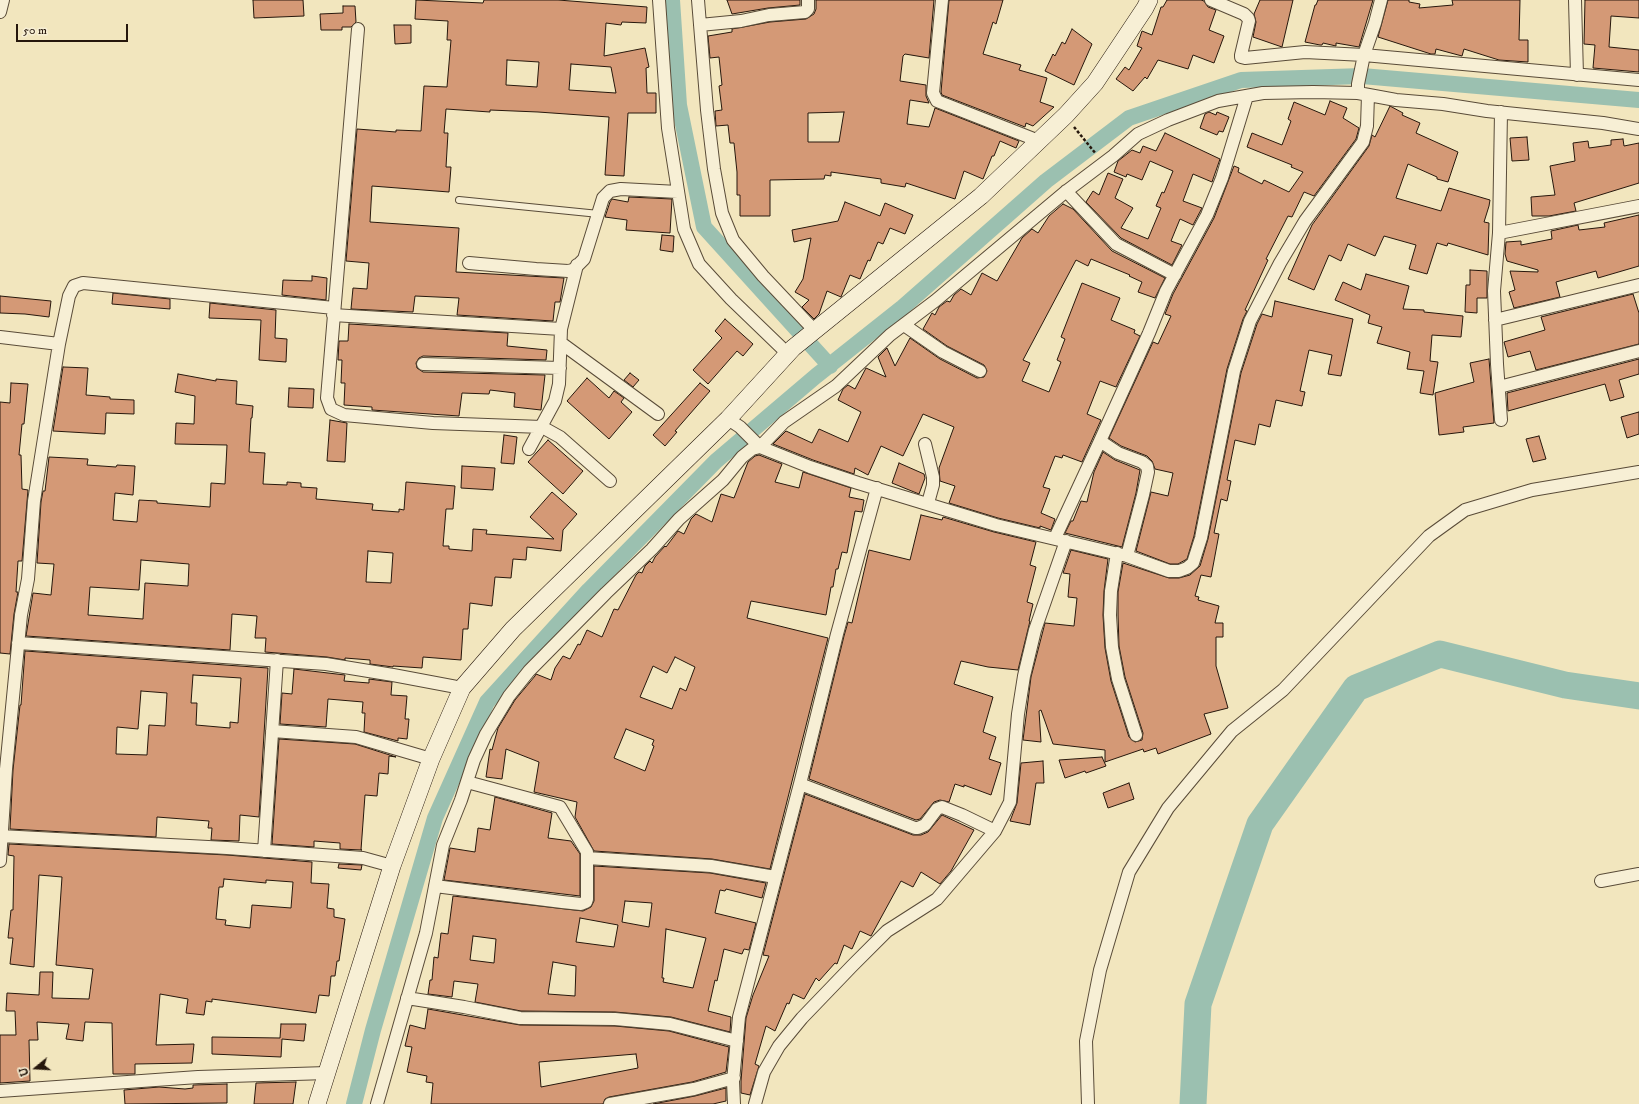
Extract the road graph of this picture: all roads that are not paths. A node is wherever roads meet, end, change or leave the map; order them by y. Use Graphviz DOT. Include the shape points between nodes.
graph roads {
  1 [pos="3,0"];
  2 [pos="659,0"];
  3 [pos="698,0"];
  4 [pos="808,0"];
  5 [pos="942,0"];
  6 [pos="1149,0"];
  7 [pos="1211,0"];
  8 [pos="1381,0"];
  9 [pos="1575,0"];
  10 [pos="0,12"];
  11 [pos="700,25"];
  12 [pos="358,29"];
  13 [pos="1363,59"];
  14 [pos="1577,75"];
  15 [pos="1639,80"];
  16 [pos="1361,91"];
  17 [pos="1247,96"];
  18 [pos="1501,112"];
  19 [pos="1639,129"];
  20 [pos="1039,141"];
  21 [pos="1066,191"];
  22 [pos="678,192"];
  23 [pos="459,200"];
  24 [pos="1639,206"];
  25 [pos="599,214"];
  26 [pos="1499,233"];
  27 [pos="469,263"];
  28 [pos="577,266"];
  29 [pos="1175,275"];
  30 [pos="1639,286"];
  31 [pos="334,311"];
  32 [pos="1495,320"];
  33 [pos="904,325"];
  34 [pos="561,329"];
  35 [pos="813,333"];
  36 [pos="0,337"];
  37 [pos="561,343"];
  38 [pos="59,344"];
  39 [pos="791,351"];
  40 [pos="1639,351"];
  41 [pos="423,364"];
  42 [pos="560,368"];
  43 [pos="980,371"];
  44 [pos="1498,387"];
  45 [pos="658,414"];
  46 [pos="1501,420"];
  47 [pos="734,423"];
  48 [pos="542,427"];
  49 [pos="1100,441"];
  50 [pos="925,444"];
  51 [pos="757,445"];
  52 [pos="529,449"];
  53 [pos="1639,472"];
  54 [pos="610,481"];
  55 [pos="877,488"];
  56 [pos="928,503"];
  57 [pos="1060,539"];
  58 [pos="1122,554"];
  59 [pos="18,643"];
  60 [pos="277,660"];
  61 [pos="462,688"];
  62 [pos="272,731"];
  63 [pos="1136,735"];
  64 [pos="431,759"];
  65 [pos="467,782"];
  66 [pos="800,784"];
  67 [pos="995,831"];
  68 [pos="1,836"];
  69 [pos="264,850"];
  70 [pos="587,858"];
  71 [pos="0,861"];
  72 [pos="392,866"];
  73 [pos="1639,874"];
  74 [pos="775,877"];
  75 [pos="1601,881"];
  76 [pos="434,886"];
  77 [pos="407,998"];
  78 [pos="737,1041"];
  79 [pos="327,1073"];
  80 [pos="734,1078"];
  81 [pos="0,1091"];
  82 [pos="317,1104"];
  83 [pos="377,1104"];
  84 [pos="610,1104"];
  85 [pos="734,1104"];
  86 [pos="754,1104"];
  87 [pos="1088,1104"];
  1 -- 10 [label="street"];
  2 -- 22 [label="street" via="668,128"];
  3 -- 11 [label="street"];
  4 -- 11 [label="street" via="808,9 805,12"];
  5 -- 20 [label="street" via="933,93 937,102"];
  6 -- 20 [label="main road" via="1095,82"];
  7 -- 13 [label="street" via="1248,18 1242,58 1305,52"];
  8 -- 13 [label="street"];
  9 -- 14 [label="street"];
  11 -- 35 [label="street" via="707,110 722,213 733,240"];
  12 -- 31 [label="street"];
  13 -- 14 [label="street"];
  13 -- 16 [label="street"];
  14 -- 15 [label="street"];
  16 -- 17 [label="street" via="1285,92"];
  16 -- 18 [label="street" via="1396,100"];
  16 -- 58 [label="street" via="1367,126 1363,142 1305,221 1250,320 1234,371 1201,538 1193,563 1179,571 1169,571"];
  17 -- 21 [label="street" via="1218,100 1138,134"];
  17 -- 29 [label="street" via="1222,178"];
  18 -- 19 [label="street" via="1567,118"];
  18 -- 26 [label="street"];
  20 -- 35 [label="main road" via="981,196"];
  21 -- 29 [label="street" via="1116,244"];
  21 -- 33 [label="street"];
  22 -- 25 [label="street" via="621,189 610,191 603,198"];
  22 -- 39 [label="street" via="684,229 699,264 731,299"];
  23 -- 25 [label="lane"];
  24 -- 26 [label="street"];
  25 -- 28 [label="street" via="584,259"];
  26 -- 32 [label="street" via="1494,291"];
  27 -- 28 [label="street" via="568,271 574,270"];
  28 -- 34 [label="street"];
  29 -- 49 [label="street"];
  30 -- 32 [label="street"];
  31 -- 34 [label="street"];
  31 -- 38 [label="street" via="83,283 74,286 69,296"];
  31 -- 48 [label="street" via="327,398 335,411 344,415 433,423"];
  32 -- 44 [label="street"];
  33 -- 43 [label="street" via="943,352"];
  33 -- 51 [label="street" via="836,386 784,422"];
  34 -- 37 [label="street"];
  35 -- 39 [label="main road"];
  36 -- 38 [label="street"];
  37 -- 42 [label="street"];
  37 -- 45 [label="street"];
  38 -- 59 [label="street" via="34,501 28,579"];
  39 -- 47 [label="main road"];
  40 -- 44 [label="street"];
  41 -- 42 [label="street"];
  42 -- 48 [label="street" via="555,401"];
  44 -- 46 [label="street"];
  47 -- 51 [label="street"];
  47 -- 61 [label="main road" via="513,629"];
  48 -- 52 [label="street"];
  48 -- 54 [label="street" via="560,437"];
  49 -- 57 [label="street"];
  49 -- 58 [label="street" via="1118,453 1147,466 1143,495"];
  50 -- 56 [label="street" via="932,468 933,485"];
  51 -- 55 [label="street" via="810,467"];
  51 -- 65 [label="street" via="742,457 723,480 679,520 529,671 509,696 486,734"];
  53 -- 87 [label="street" via="1532,490 1466,510 1429,536 1283,690 1232,731 1168,808 1128,872 1100,970 1086,1041"];
  55 -- 56 [label="street"];
  55 -- 66 [label="street"];
  56 -- 57 [label="street" via="996,525"];
  57 -- 58 [label="street"];
  57 -- 67 [label="street" via="1024,676 1010,802"];
  58 -- 63 [label="street" via="1111,591 1112,647 1118,679"];
  59 -- 60 [label="street"];
  59 -- 68 [label="street"];
  60 -- 61 [label="street" via="326,664"];
  60 -- 62 [label="street"];
  61 -- 64 [label="main road"];
  62 -- 64 [label="street" via="356,736"];
  62 -- 69 [label="street"];
  64 -- 72 [label="main road"];
  65 -- 70 [label="street" via="560,807 587,852"];
  65 -- 76 [label="street" via="443,845"];
  66 -- 67 [label="street" via="914,828 925,825 937,809 942,808"];
  66 -- 74 [label="street"];
  67 -- 86 [label="street" via="937,899 887,931 802,1018 779,1046 764,1072"];
  68 -- 69 [label="street"];
  68 -- 71 [label="street"];
  69 -- 72 [label="street" via="363,858"];
  70 -- 74 [label="street" via="711,866"];
  70 -- 76 [label="street" via="587,899 581,904"];
  72 -- 79 [label="main road"];
  73 -- 75 [label="street"];
  74 -- 78 [label="street" via="739,1017"];
  76 -- 77 [label="street" via="426,933"];
  77 -- 78 [label="street" via="520,1018 615,1019 670,1024"];
  77 -- 83 [label="street"];
  78 -- 80 [label="street"];
  79 -- 81 [label="street" via="198,1077"];
  79 -- 82 [label="main road"];
  80 -- 84 [label="street" via="694,1089"];
  80 -- 85 [label="street"];
}
